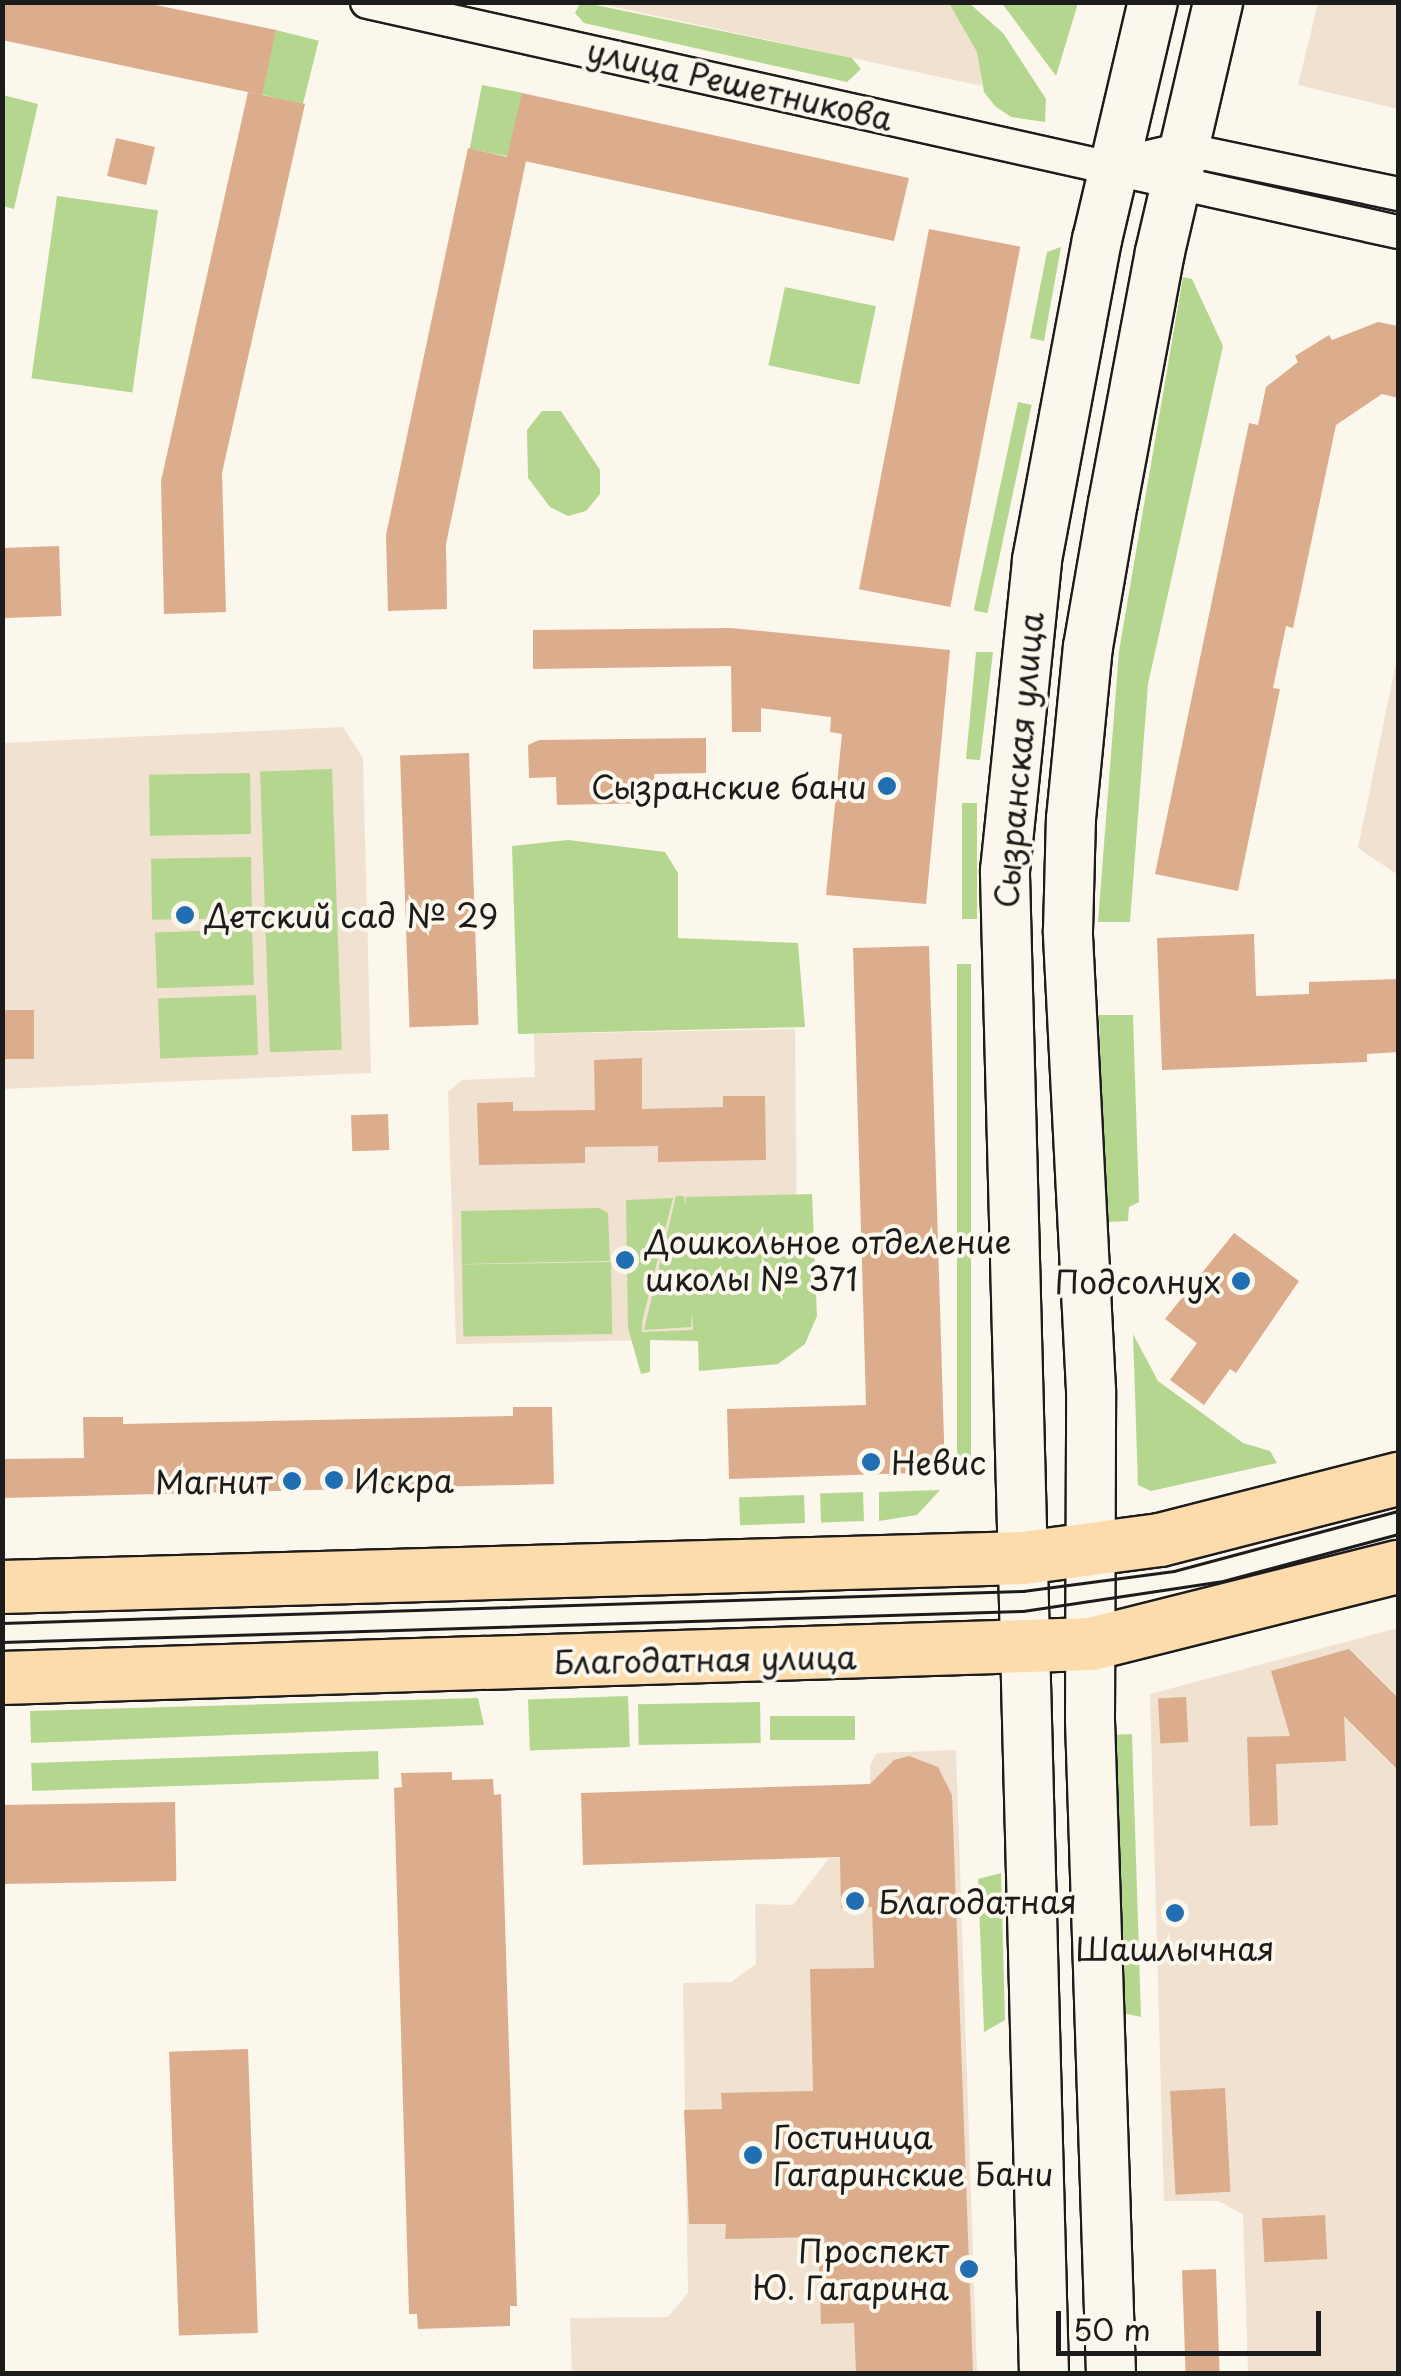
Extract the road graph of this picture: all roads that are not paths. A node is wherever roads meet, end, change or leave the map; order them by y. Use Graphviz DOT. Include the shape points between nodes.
graph roads {
  1 [pos="367,2"];
  2 [pos="1153,2"];
  3 [pos="1218,2"];
  4 [pos="1114,166"];
  5 [pos="1179,168"];
  6 [pos="1398,194"];
  7 [pos="1398,232"];
  8 [pos="1049,494"];
  9 [pos="1113,503"];
  10 [pos="1398,1479"];
  11 [pos="1093,1551"];
  12 [pos="1023,1558"];
  13 [pos="1398,1567"];
  14 [pos="2,1587"];
  15 [pos="1091,1644"];
  16 [pos="1024,1649"];
  17 [pos="2,1678"];
  18 [pos="1044,2374"];
  19 [pos="1111,2374"];
  1 -- 4 [label="street, улица Решетникова"];
  2 -- 4 [label="street, Сызранская улица"];
  3 -- 5 [label="street, Сызранская улица"];
  4 -- 5 [label="street, улица Решетникова"];
  4 -- 8 [label="street, Сызранская улица"];
  5 -- 6 [label="street, улица Решетникова"];
  5 -- 7 [label="street, улица Решетникова"];
  5 -- 9 [label="street, Сызранская улица"];
  8 -- 9 [label="street" via="1075,488"];
  8 -- 12 [label="street, Сызранская улица" via="1025,639 1005,871"];
  9 -- 11 [label="street, Сызранская улица" via="1088,647 1069,875"];
  10 -- 11 [label="main road"];
  11 -- 12 [label="main road"];
  11 -- 15 [label="street, Сызранская улица"];
  12 -- 14 [label="main road"];
  12 -- 16 [label="street, Сызранская улица"];
  13 -- 15 [label="main road, Благодатная улица"];
  15 -- 16 [label="main road, Благодатная улица"];
  15 -- 19 [label="street, Сызранская улица"];
  16 -- 17 [label="main road, Благодатная улица"];
  16 -- 18 [label="street, Сызранская улица"];
}
